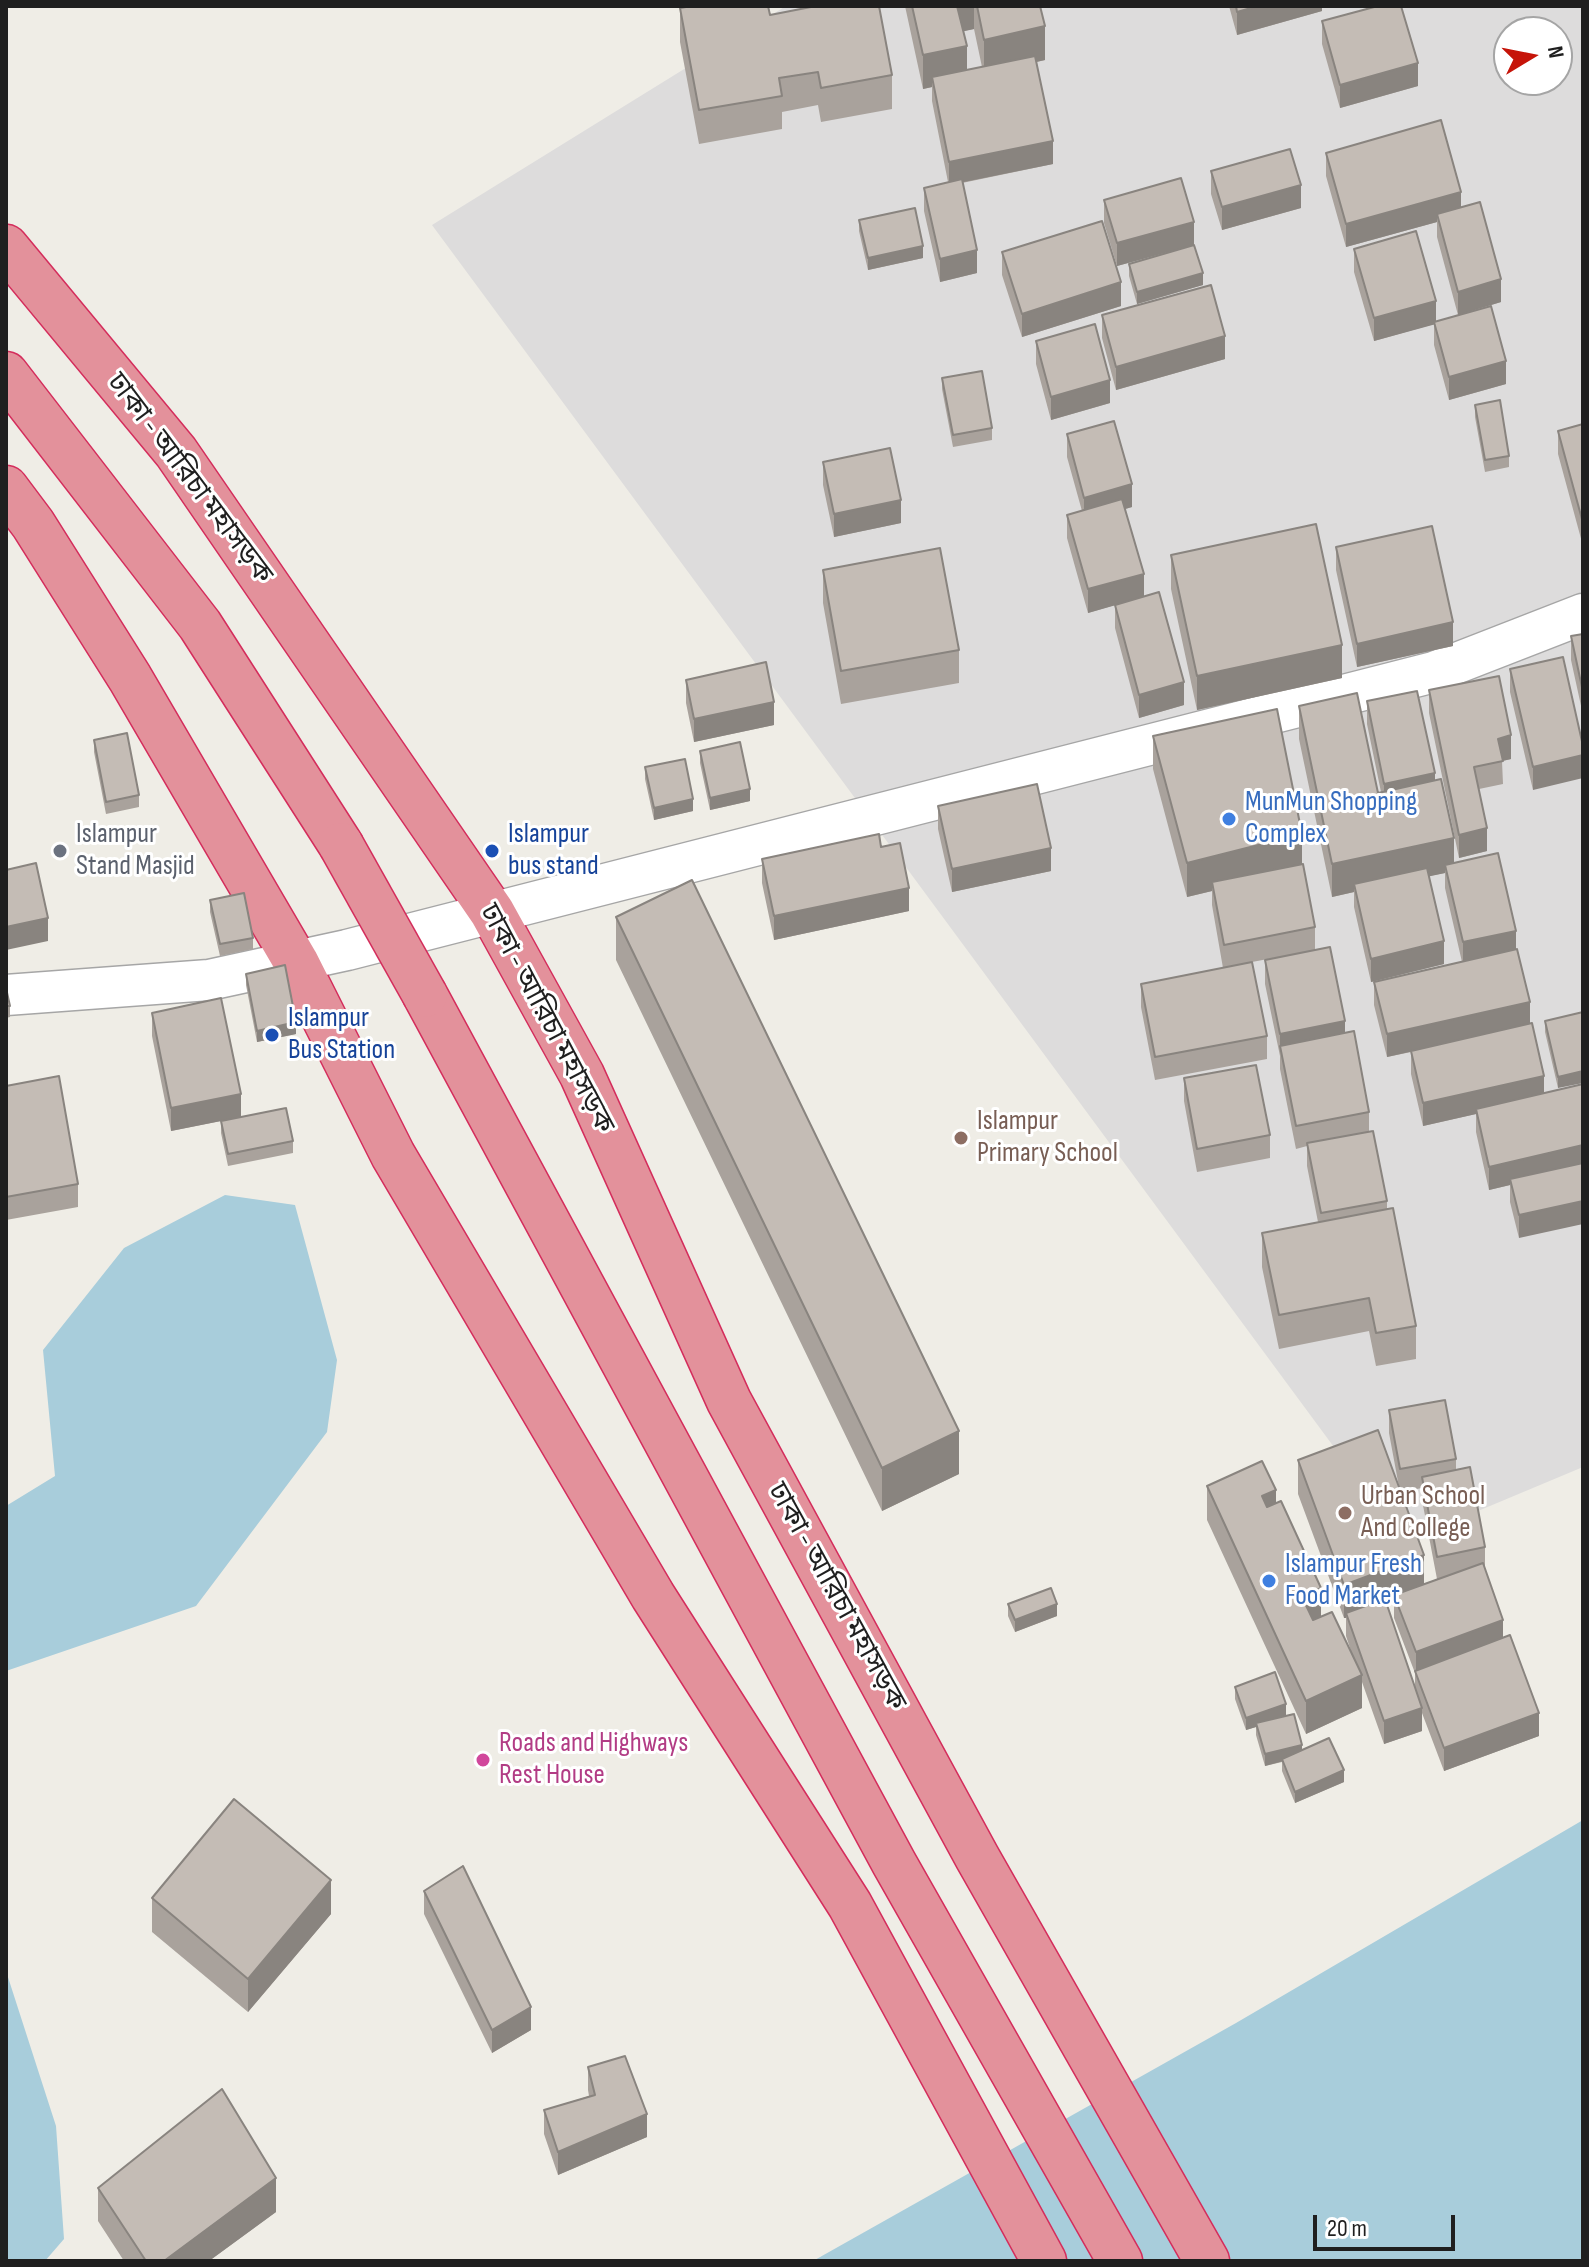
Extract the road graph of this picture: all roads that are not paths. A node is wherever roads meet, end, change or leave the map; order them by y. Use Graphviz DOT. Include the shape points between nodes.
graph roads {
  1 [pos="6,247"];
  2 [pos="6,374"];
  3 [pos="6,488"];
  4 [pos="1583,614"];
  5 [pos="492,912"];
  6 [pos="296,962"];
  7 [pos="6,995"];
  8 [pos="1044,2261"];
  9 [pos="1120,2261"];
  10 [pos="1207,2261"];
  1 -- 5 [label="highway, ঢাকা - আরিচা মহাসড়ক" via="176,452"];
  2 -- 9 [label="highway, bridge" via="200,625 341,845 894,1863"];
  3 -- 6 [label="highway" via="130,678"];
  4 -- 5 [label="street" via="1434,672"];
  5 -- 6 [label="street"];
  5 -- 10 [label="highway, ঢাকা - আরিচা মহাসড়ক" via="582,1075 729,1401 977,1857"];
  6 -- 7 [label="street" via="209,980"];
  6 -- 8 [label="highway" via="393,1155 653,1596 850,1905"];
}
